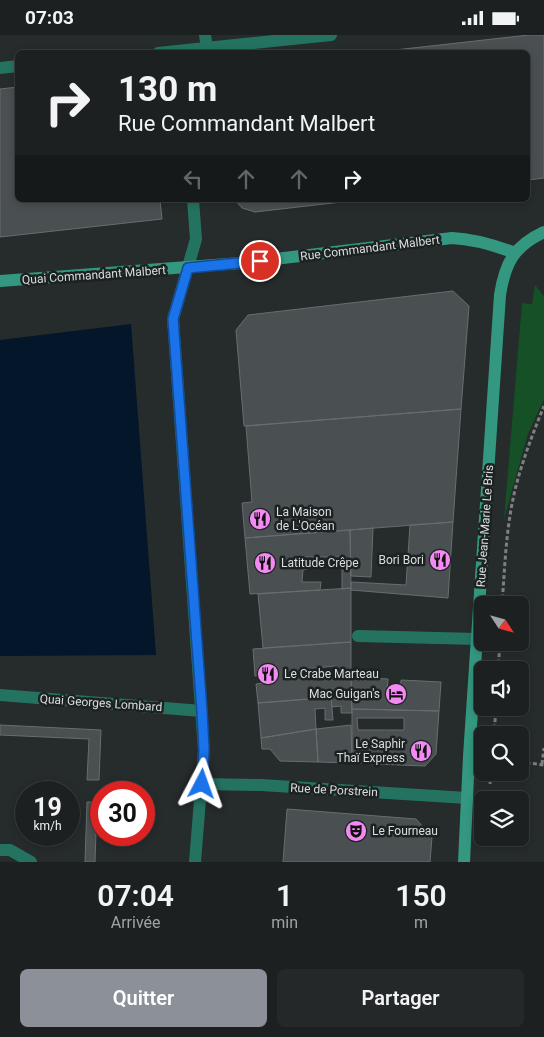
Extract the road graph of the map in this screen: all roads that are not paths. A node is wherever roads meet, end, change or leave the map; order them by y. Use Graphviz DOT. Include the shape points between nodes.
graph roads {
  1 [pos="331,35"];
  2 [pos="206,41"];
  3 [pos="184,50"];
  4 [pos="15,66"];
  5 [pos="0,68"];
  6 [pos="193,202"];
  7 [pos="544,232"];
  8 [pos="515,253"];
  9 [pos="188,268"];
  10 [pos="0,281"];
  11 [pos="480,596"];
  12 [pos="358,636"];
  13 [pos="474,639"];
  14 [pos="476,651"];
  15 [pos="0,695"];
  16 [pos="202,711"];
  17 [pos="202,784"];
  18 [pos="467,798"];
  19 [pos="0,850"];
  20 [pos="31,862"];
  21 [pos="195,862"];
  22 [pos="464,862"];
  1 -- 2 [label="street"];
  2 -- 3 [label="street"];
  4 -- 5 [label="street"];
  6 -- 9 [label="street" via="196,239"];
  7 -- 8 [label="street"];
  8 -- 9 [label="street, Rue Commandant Malbert" via="464,238 452,238"];
  8 -- 11 [label="street, Rue Jean-Marie Le Bris" via="503,275 500,295"];
  9 -- 10 [label="street, Quai Commandant Malbert"];
  9 -- 16 [label="street" via="173,319"];
  12 -- 13 [label="street"];
  14 -- 18 [label="street, Rue Jean-Marie Le Bris"];
  15 -- 16 [label="street, Quai Georges Lombard"];
  16 -- 17 [label="street"];
  17 -- 18 [label="street, Rue de Porstrein"];
  17 -- 21 [label="street"];
  18 -- 22 [label="street, Rue Jean-Marie Le Bris"];
  19 -- 20 [label="street" via="10,850"];
}
